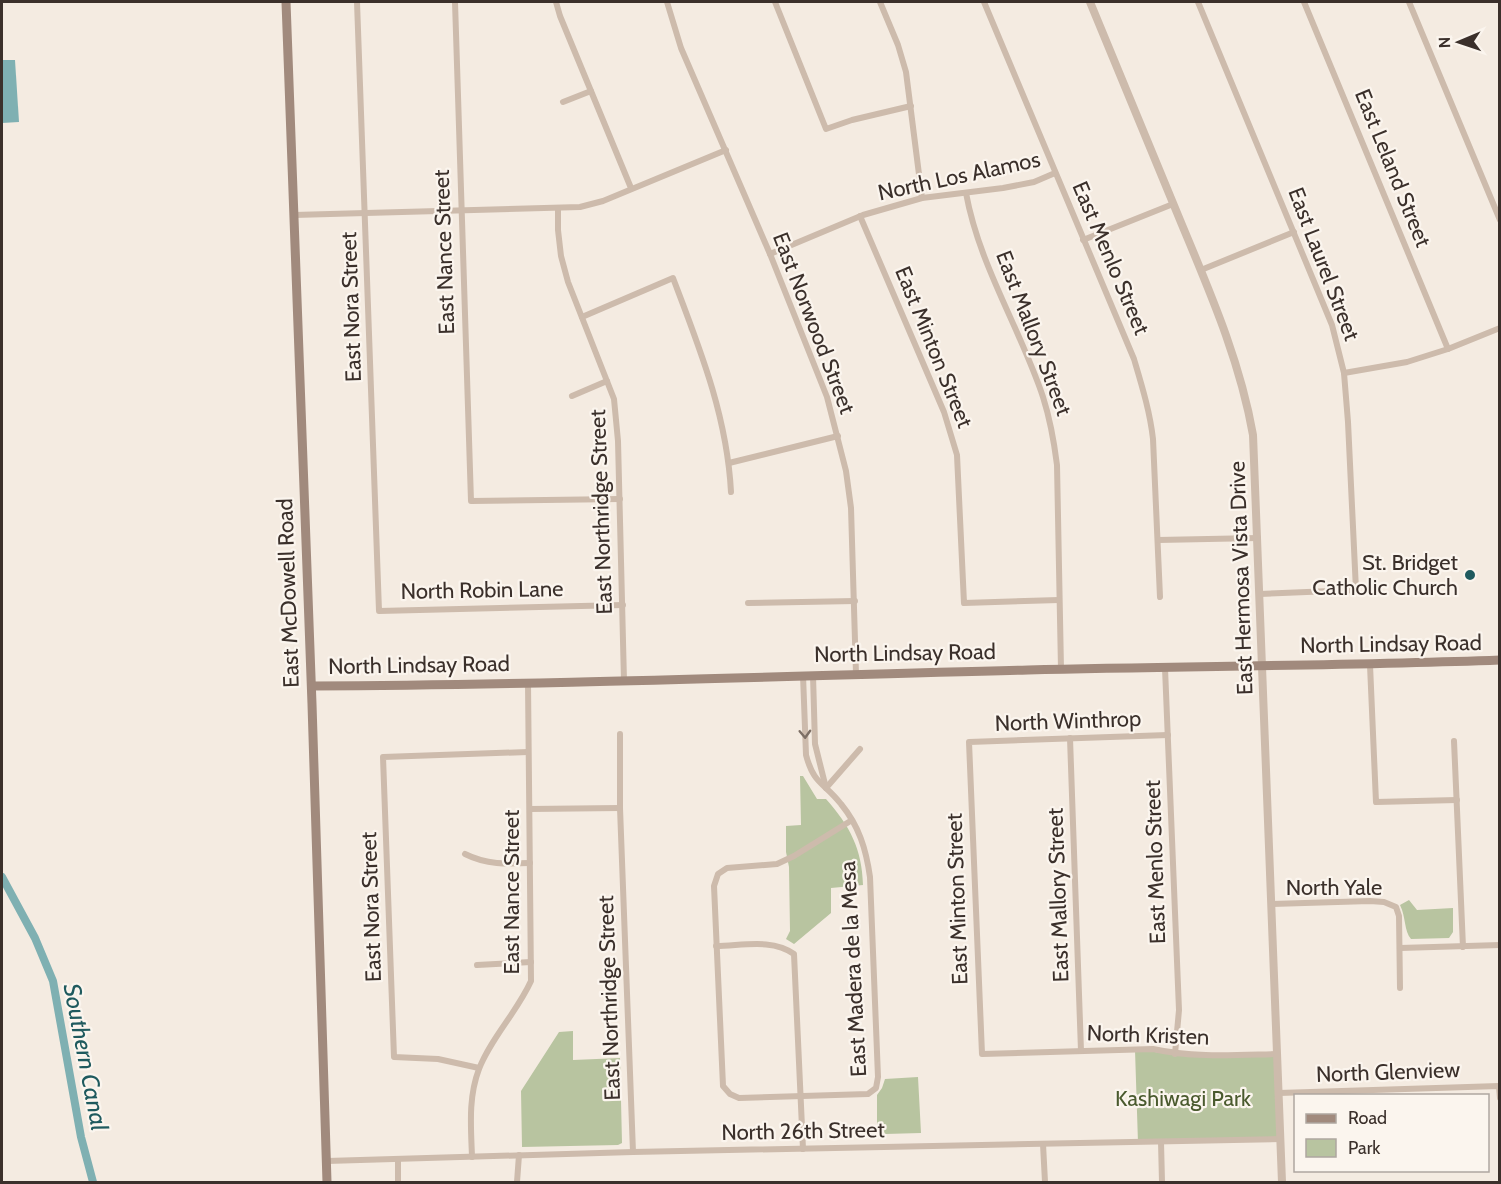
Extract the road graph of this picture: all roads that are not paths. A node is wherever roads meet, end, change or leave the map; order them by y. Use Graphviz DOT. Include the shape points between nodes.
graph roads {
  1 [pos="286,2"];
  2 [pos="357,2"];
  3 [pos="455,2"];
  4 [pos="556,2"];
  5 [pos="667,2"];
  6 [pos="775,2"];
  7 [pos="880,2"];
  8 [pos="984,2"];
  9 [pos="1090,2"];
  10 [pos="1198,2"];
  11 [pos="1304,2"];
  12 [pos="1409,2"];
  13 [pos="591,91"];
  14 [pos="562,102"];
  15 [pos="911,106"];
  16 [pos="726,150"];
  17 [pos="1055,173"];
  18 [pos="631,188"];
  19 [pos="966,193"];
  20 [pos="922,198"];
  21 [pos="1173,204"];
  22 [pos="558,208"];
  23 [pos="461,210"];
  24 [pos="366,212"];
  25 [pos="294,215"];
  26 [pos="860,216"];
  27 [pos="1500,220"];
  28 [pos="1294,232"];
  29 [pos="1083,240"];
  30 [pos="770,254"];
  31 [pos="1201,270"];
  32 [pos="582,317"];
  33 [pos="1500,328"];
  34 [pos="1448,349"];
  35 [pos="1344,373"];
  36 [pos="607,381"];
  37 [pos="572,396"];
  38 [pos="838,436"];
  39 [pos="729,462"];
  40 [pos="731,492"];
  41 [pos="620,499"];
  42 [pos="1257,538"];
  43 [pos="1158,540"];
  44 [pos="1260,594"];
  45 [pos="1160,597"];
  46 [pos="1059,600"];
  47 [pos="855,601"];
  48 [pos="748,603"];
  49 [pos="623,605"];
  50 [pos="379,611"];
  51 [pos="1500,660"];
  52 [pos="1370,665"];
  53 [pos="1262,666"];
  54 [pos="1165,668"];
  55 [pos="1061,669"];
  56 [pos="856,674"];
  57 [pos="808,675"];
  58 [pos="624,681"];
  59 [pos="528,683"];
  60 [pos="312,686"];
  61 [pos="620,734"];
  62 [pos="1168,735"];
  63 [pos="1070,738"];
  64 [pos="1454,741"];
  65 [pos="969,742"];
  66 [pos="860,749"];
  67 [pos="528,752"];
  68 [pos="826,788"];
  69 [pos="1457,800"];
  70 [pos="620,808"];
  71 [pos="530,809"];
  72 [pos="852,820"];
  73 [pos="465,854"];
  74 [pos="530,863"];
  75 [pos="1272,904"];
  76 [pos="1500,945"];
  77 [pos="716,946"];
  78 [pos="1463,946"];
  79 [pos="1400,948"];
  80 [pos="531,962"];
  81 [pos="477,965"];
  82 [pos="1401,988"];
  83 [pos="1081,1051"];
  84 [pos="982,1054"];
  85 [pos="1175,1054"];
  86 [pos="1277,1054"];
  87 [pos="479,1068"];
  88 [pos="1499,1086"];
  89 [pos="1279,1093"];
  90 [pos="801,1095"];
  91 [pos="1500,1098"];
  92 [pos="1281,1138"];
  93 [pos="1161,1142"];
  94 [pos="1043,1144"];
  95 [pos="803,1149"];
  96 [pos="633,1152"];
  97 [pos="519,1155"];
  98 [pos="472,1157"];
  99 [pos="398,1159"];
  100 [pos="327,1161"];
  101 [pos="327,1182"];
  102 [pos="398,1182"];
  103 [pos="517,1182"];
  104 [pos="1045,1182"];
  105 [pos="1162,1182"];
  106 [pos="1282,1182"];
  1 -- 25 [label="main road, East McDowell Road"];
  2 -- 24 [label="street, East Nora Street"];
  3 -- 23 [label="street, East Nance Street"];
  4 -- 13 [label="street"];
  5 -- 16 [label="street, East Norwood Street" via="681,48"];
  6 -- 15 [label="street" via="826,129"];
  7 -- 15 [label="street" via="898,45"];
  8 -- 17 [label="street, East Menlo Street"];
  9 -- 21 [label="street, East Hermosa Vista Drive"];
  10 -- 28 [label="street, East Laurel Street"];
  11 -- 34 [label="street, East Leland Street"];
  12 -- 27 [label="street"];
  13 -- 14 [label="street"];
  13 -- 18 [label="street"];
  15 -- 20 [label="street"];
  16 -- 18 [label="street"];
  16 -- 30 [label="street, East Norwood Street"];
  17 -- 19 [label="street, North Los Alamos" via="1034,182"];
  17 -- 29 [label="street, East Menlo Street"];
  18 -- 22 [label="street" via="603,201"];
  19 -- 20 [label="street, North Los Alamos"];
  19 -- 46 [label="street, East Mallory Street" via="975,233 1043,396 1053,435"];
  20 -- 26 [label="street, North Los Alamos"];
  21 -- 29 [label="street"];
  21 -- 31 [label="street, East Hermosa Vista Drive"];
  22 -- 23 [label="street"];
  22 -- 32 [label="street, East Northridge Street" via="561,256"];
  23 -- 24 [label="street"];
  23 -- 41 [label="street, East Nance Street" via="471,501"];
  24 -- 25 [label="street"];
  24 -- 50 [label="street, East Nora Street"];
  25 -- 60 [label="main road, East McDowell Road"];
  26 -- 30 [label="street, North Los Alamos"];
  26 -- 46 [label="street, East Minton Street" via="944,412 957,455 964,603"];
  28 -- 31 [label="street"];
  28 -- 35 [label="street, East Laurel Street" via="1332,325"];
  29 -- 43 [label="street, East Menlo Street" via="1134,359 1146,400 1153,439"];
  30 -- 38 [label="street, East Norwood Street" via="827,397"];
  31 -- 42 [label="street, East Hermosa Vista Drive" via="1246,397 1253,435"];
  32 -- 36 [label="street, East Northridge Street"];
  32 -- 39 [label="street" via="673,278 720,412"];
  33 -- 34 [label="street"];
  34 -- 35 [label="street" via="1407,362"];
  35 -- 44 [label="street, East Laurel Street" via="1356,590"];
  36 -- 37 [label="street"];
  36 -- 41 [label="street, East Northridge Street" via="617,421"];
  38 -- 39 [label="street"];
  38 -- 47 [label="street, East Norwood Street" via="851,508"];
  39 -- 40 [label="street"];
  41 -- 49 [label="street, East Northridge Street"];
  42 -- 43 [label="street"];
  42 -- 44 [label="street, East Hermosa Vista Drive"];
  43 -- 45 [label="street, East Menlo Street"];
  44 -- 53 [label="street, East Hermosa Vista Drive"];
  46 -- 55 [label="street, East Mallory Street"];
  47 -- 48 [label="street"];
  47 -- 56 [label="street, East Norwood Street"];
  49 -- 50 [label="street, North Robin Lane"];
  49 -- 58 [label="street, East Northridge Street"];
  51 -- 52 [label="main road, North Lindsay Road"];
  52 -- 53 [label="main road, North Lindsay Road"];
  52 -- 69 [label="street" via="1376,802"];
  53 -- 54 [label="main road, North Lindsay Road"];
  53 -- 75 [label="street, East Hermosa Vista Drive"];
  54 -- 55 [label="main road, North Lindsay Road"];
  54 -- 62 [label="street, East Menlo Street"];
  55 -- 56 [label="main road, North Lindsay Road"];
  56 -- 57 [label="main road, North Lindsay Road"];
  57 -- 58 [label="main road, North Lindsay Road"];
  57 -- 68 [label="street, East Madera de la Mesa" via="815,744"];
  58 -- 59 [label="main road, North Lindsay Road"];
  59 -- 60 [label="main road, North Lindsay Road"];
  59 -- 67 [label="street, East Nance Street"];
  60 -- 100 [label="main road, East McDowell Road"];
  61 -- 70 [label="street, East Northridge Street"];
  62 -- 63 [label="street, North Winthrop"];
  62 -- 85 [label="street, East Menlo Street" via="1179,1010"];
  63 -- 65 [label="street, North Winthrop"];
  63 -- 83 [label="street, East Mallory Street"];
  64 -- 69 [label="street"];
  65 -- 84 [label="street, East Minton Street"];
  66 -- 68 [label="street"];
  67 -- 71 [label="street, East Nance Street"];
  67 -- 87 [label="street, East Nora Street" via="383,757 394,1057 438,1059"];
  68 -- 72 [label="street, East Madera de la Mesa"];
  69 -- 78 [label="street"];
  70 -- 71 [label="street"];
  70 -- 96 [label="street, East Northridge Street"];
  71 -- 74 [label="street, East Nance Street"];
  72 -- 77 [label="street" via="777,864 727,868 718,874 714,886"];
  72 -- 90 [label="street, East Madera de la Mesa" via="862,838 870,877 876,1088 868,1094"];
  73 -- 74 [label="street" via="480,862"];
  74 -- 80 [label="street, East Nance Street"];
  75 -- 79 [label="street, North Yale" via="1370,901 1396,906"];
  75 -- 86 [label="street, East Hermosa Vista Drive"];
  76 -- 78 [label="street"];
  77 -- 90 [label="street" via="773,944 794,954"];
  77 -- 90 [label="street" via="723,1086 739,1098"];
  78 -- 79 [label="street"];
  79 -- 82 [label="street"];
  80 -- 81 [label="street"];
  80 -- 87 [label="street, East Nance Street" via="531,981 523,998"];
  83 -- 84 [label="street, North Kristen"];
  83 -- 85 [label="street, North Kristen" via="1153,1049"];
  85 -- 86 [label="street, North Kristen"];
  86 -- 89 [label="street, East Hermosa Vista Drive"];
  87 -- 98 [label="street, East Nance Street" via="470,1115"];
  88 -- 89 [label="street, North Glenview"];
  88 -- 91 [label="street"];
  89 -- 92 [label="street, East Hermosa Vista Drive"];
  90 -- 95 [label="street"];
  92 -- 93 [label="street, North 26th Street"];
  92 -- 106 [label="street, East Hermosa Vista Drive"];
  93 -- 94 [label="street, North 26th Street"];
  93 -- 105 [label="street"];
  94 -- 95 [label="street, North 26th Street"];
  94 -- 104 [label="street"];
  95 -- 96 [label="street, North 26th Street"];
  96 -- 97 [label="street, North 26th Street"];
  97 -- 98 [label="street, North 26th Street"];
  97 -- 103 [label="street"];
  98 -- 99 [label="street, North 26th Street"];
  99 -- 100 [label="street, North 26th Street"];
  99 -- 102 [label="street"];
  100 -- 101 [label="main road, East McDowell Road"];
}
